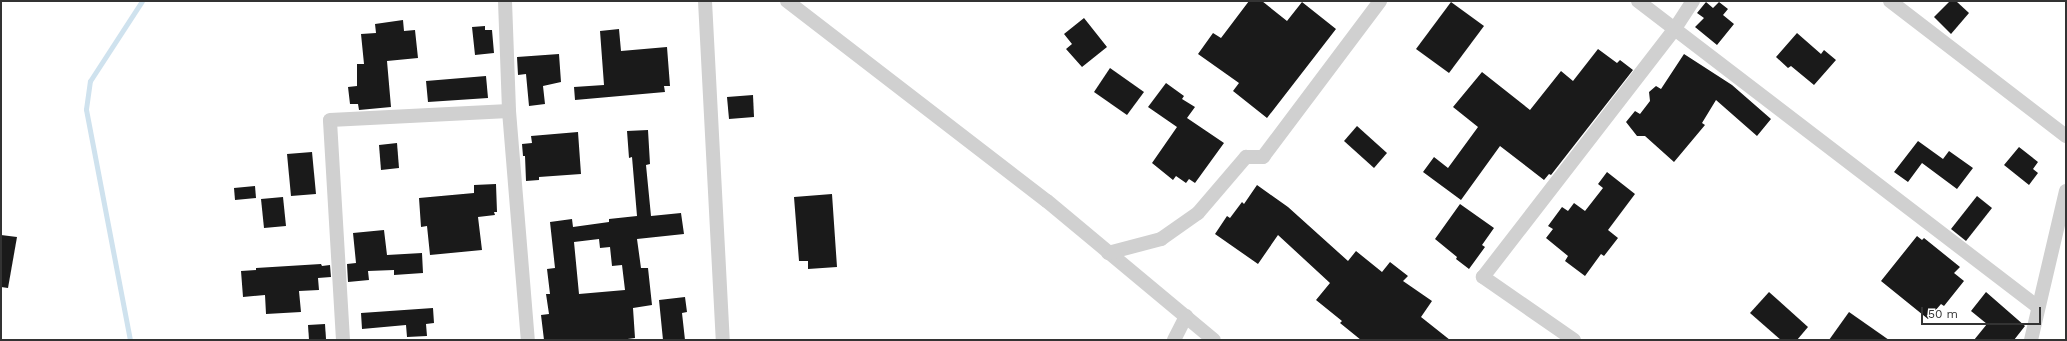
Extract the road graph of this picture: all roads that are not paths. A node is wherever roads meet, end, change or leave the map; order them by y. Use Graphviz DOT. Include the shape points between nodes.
graph roads {
  1 [pos="506,1"];
  2 [pos="705,1"];
  3 [pos="787,1"];
  4 [pos="1380,1"];
  5 [pos="1638,1"];
  6 [pos="1693,1"];
  7 [pos="1890,1"];
  8 [pos="1674,30"];
  9 [pos="510,111"];
  10 [pos="2066,136"];
  11 [pos="2066,191"];
  12 [pos="1108,253"];
  13 [pos="2038,307"];
  14 [pos="1186,316"];
  15 [pos="343,340"];
  16 [pos="528,340"];
  17 [pos="723,340"];
  18 [pos="1174,340"];
  19 [pos="1214,340"];
  20 [pos="1574,340"];
  21 [pos="2031,340"];
  1 -- 9 [label="street"];
  2 -- 17 [label="street"];
  3 -- 12 [label="street" via="1047,201"];
  4 -- 12 [label="street" via="1263,156 1246,157 1198,213 1161,239"];
  5 -- 8 [label="street"];
  6 -- 8 [label="street"];
  7 -- 10 [label="street"];
  8 -- 13 [label="street"];
  8 -- 20 [label="street" via="1483,277"];
  9 -- 15 [label="street" via="330,120"];
  9 -- 16 [label="street"];
  11 -- 13 [label="street"];
  12 -- 14 [label="street"];
  13 -- 21 [label="street"];
  14 -- 18 [label="street"];
  14 -- 19 [label="street"];
}
